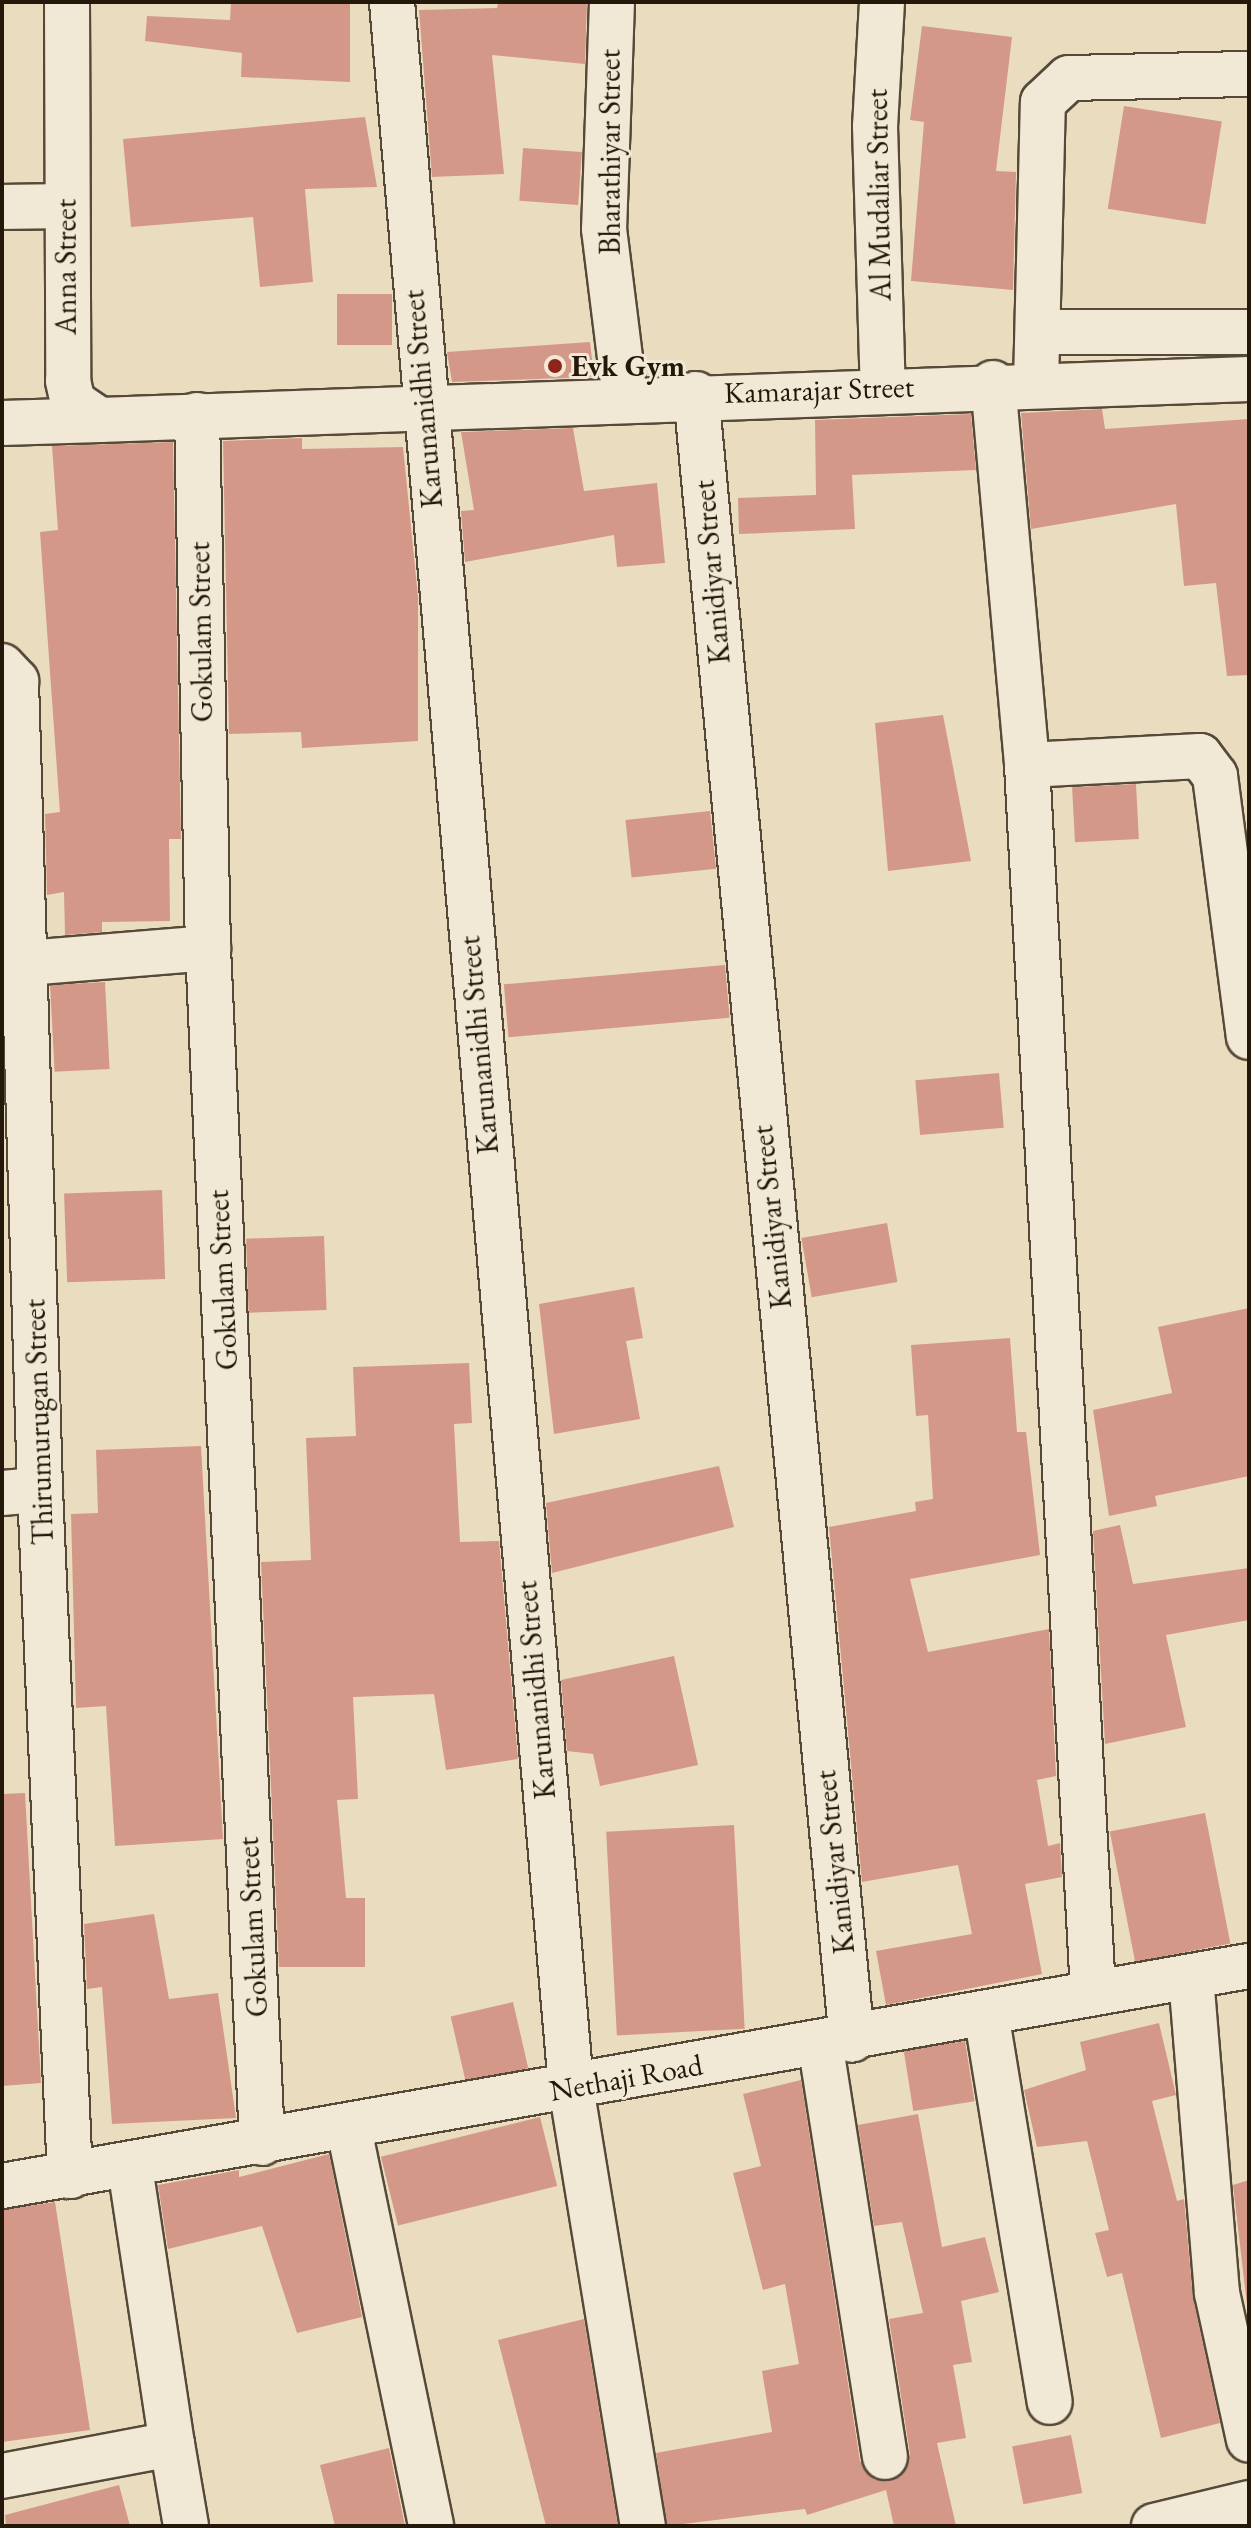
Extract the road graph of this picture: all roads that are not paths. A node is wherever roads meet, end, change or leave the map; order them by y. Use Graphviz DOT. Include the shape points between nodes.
graph roads {
  1 [pos="67,2"];
  2 [pos="392,2"];
  3 [pos="612,2"];
  4 [pos="882,2"];
  5 [pos="1249,74"];
  6 [pos="65,206"];
  7 [pos="2,207"];
  8 [pos="1038,332"];
  9 [pos="1249,332"];
  10 [pos="1249,379"];
  11 [pos="993,383"];
  12 [pos="1036,384"];
  13 [pos="883,389"];
  14 [pos="696,394"];
  15 [pos="625,397"];
  16 [pos="423,414"];
  17 [pos="197,415"];
  18 [pos="100,420"];
  19 [pos="2,423"];
  20 [pos="6,668"];
  21 [pos="1027,765"];
  22 [pos="208,948"];
  23 [pos="15,964"];
  24 [pos="1249,1037"];
  25 [pos="21,1491"];
  26 [pos="1249,1966"];
  27 [pos="1191,1977"];
  28 [pos="1093,1990"];
  29 [pos="986,2013"];
  30 [pos="836,2041"];
  31 [pos="571,2087"];
  32 [pos="349,2129"];
  33 [pos="262,2143"];
  34 [pos="130,2167"];
  35 [pos="70,2176"];
  36 [pos="2,2186"];
  37 [pos="1050,2402"];
  38 [pos="1249,2440"];
  39 [pos="172,2444"];
  40 [pos="885,2457"];
  41 [pos="2,2476"];
  42 [pos="1249,2503"];
  43 [pos="186,2526"];
  44 [pos="431,2526"];
  45 [pos="643,2526"];
  46 [pos="1154,2526"];
  1 -- 6 [label="street, Anna Street"];
  2 -- 16 [label="street, Karunanidhi Street"];
  3 -- 15 [label="street, Bharathiyar Street" via="604,229"];
  4 -- 13 [label="street, Al Mudaliar Street" via="875,126"];
  5 -- 8 [label="street" via="1069,78 1053,88 1037,123"];
  6 -- 7 [label="street"];
  6 -- 18 [label="street, Anna Street" via="68,381 73,402"];
  8 -- 9 [label="street"];
  8 -- 12 [label="street"];
  10 -- 12 [label="street, Kamarajar Street"];
  11 -- 12 [label="street, Kamarajar Street"];
  11 -- 13 [label="street, Kamarajar Street"];
  11 -- 21 [label="street"];
  13 -- 14 [label="street, Kamarajar Street"];
  14 -- 15 [label="street, Kamarajar Street"];
  14 -- 30 [label="street, Kanidiyar Street"];
  15 -- 16 [label="street, Kamarajar Street"];
  16 -- 17 [label="street, Kamarajar Street"];
  16 -- 31 [label="street, Karunanidhi Street"];
  17 -- 18 [label="street"];
  17 -- 22 [label="street, Gokulam Street"];
  18 -- 19 [label="street"];
  20 -- 23 [label="street, Thirumurugan Street"];
  21 -- 24 [label="street" via="1200,756 1215,776"];
  21 -- 28 [label="street"];
  22 -- 23 [label="street"];
  22 -- 33 [label="street, Gokulam Street"];
  23 -- 25 [label="street, Thirumurugan Street"];
  25 -- 35 [label="street, Thirumurugan Street"];
  26 -- 27 [label="street, Nethaji Road"];
  27 -- 28 [label="street, Nethaji Road"];
  27 -- 38 [label="street" via="1217,2293"];
  28 -- 29 [label="street, Nethaji Road"];
  29 -- 30 [label="street, Nethaji Road"];
  29 -- 37 [label="street"];
  30 -- 31 [label="street, Nethaji Road"];
  30 -- 40 [label="street, Kanidiyar Street"];
  31 -- 32 [label="street, Nethaji Road"];
  31 -- 45 [label="street, Karunanidhi Street"];
  32 -- 33 [label="street, Nethaji Road"];
  32 -- 44 [label="street"];
  33 -- 34 [label="street, Nethaji Road"];
  34 -- 35 [label="street, Nethaji Road"];
  34 -- 39 [label="street"];
  35 -- 36 [label="street, Nethaji Road"];
  39 -- 41 [label="street"];
  39 -- 43 [label="street"];
  42 -- 46 [label="street"];
}
